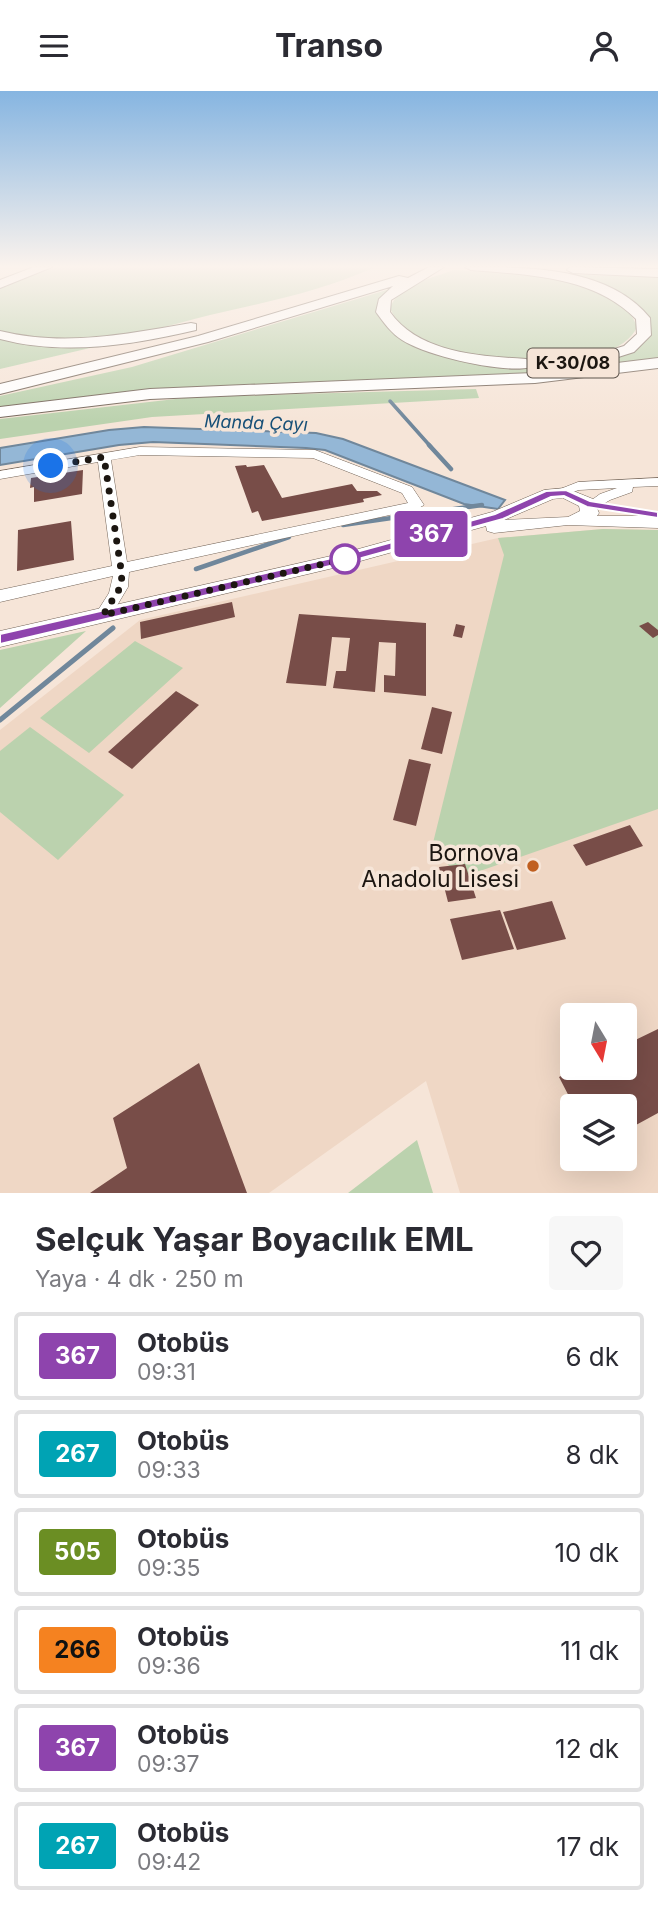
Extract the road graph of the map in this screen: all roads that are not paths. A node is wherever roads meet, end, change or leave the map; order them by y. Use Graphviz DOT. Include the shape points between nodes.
graph roads {
  1 [pos="229,318"];
  2 [pos="280,318"];
  3 [pos="387,318"];
  4 [pos="641,318"];
  5 [pos="210,324"];
  6 [pos="0,335"];
  7 [pos="658,363"];
  8 [pos="658,370"];
  9 [pos="0,374"];
  10 [pos="535,378"];
  11 [pos="0,389"];
  12 [pos="0,412"];
  13 [pos="104,457"];
  14 [pos="0,475"];
  15 [pos="658,483"];
  16 [pos="549,496"];
  17 [pos="583,511"];
  18 [pos="658,515"];
  19 [pos="658,522"];
  20 [pos="429,535"];
  21 [pos="120,569"];
  22 [pos="0,596"];
  23 [pos="103,615"];
  24 [pos="0,639"];
  1 -- 5 [label="highway"];
  2 -- 11 [label="highway"];
  3 -- 4 [label="highway, K-30/08" via="429,347 482,360 559,364 629,349 645,335"];
  5 -- 6 [label="highway" via="93,342"];
  5 -- 9 [label="highway"];
  7 -- 10 [label="highway"];
  8 -- 10 [label="highway, K-30/08"];
  10 -- 12 [label="highway" via="206,390"];
  13 -- 14 [label="street"];
  13 -- 21 [label="street"];
  13 -- 21 [label="street" via="140,451 315,454 407,490 417,505"];
  15 -- 16 [label="street" via="578,486"];
  15 -- 17 [label="street" via="613,494"];
  16 -- 17 [label="main road" via="574,495"];
  16 -- 17 [label="main road" via="540,505 547,515"];
  16 -- 20 [label="main road" via="499,516"];
  17 -- 18 [label="main road"];
  17 -- 19 [label="main road"];
  17 -- 20 [label="main road"];
  20 -- 23 [label="main road" via="346,559"];
  21 -- 22 [label="street"];
  21 -- 23 [label="street" via="120,588"];
  23 -- 24 [label="main road"];
}
